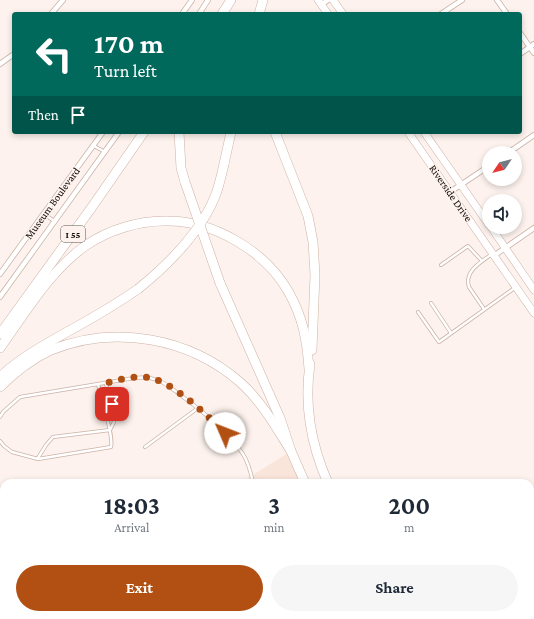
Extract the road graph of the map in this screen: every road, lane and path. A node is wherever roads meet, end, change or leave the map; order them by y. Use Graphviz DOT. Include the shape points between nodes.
graph roads {
  1 [pos="63,0"];
  2 [pos="192,0"];
  3 [pos="208,0"];
  4 [pos="232,0"];
  5 [pos="264,0"];
  6 [pos="328,0"];
  7 [pos="333,0"];
  8 [pos="462,0"];
  9 [pos="497,0"];
  10 [pos="320,2"];
  11 [pos="53,12"];
  12 [pos="183,12"];
  13 [pos="200,12"];
  14 [pos="223,12"];
  15 [pos="259,12"];
  16 [pos="264,12"];
  17 [pos="327,12"];
  18 [pos="342,12"];
  19 [pos="444,12"];
  20 [pos="506,12"];
  21 [pos="522,35"];
  22 [pos="532,46"];
  23 [pos="522,53"];
  24 [pos="534,53"];
  25 [pos="12,55"];
  26 [pos="0,64"];
  27 [pos="102,134"];
  28 [pos="118,134"];
  29 [pos="143,134"];
  30 [pos="179,134"];
  31 [pos="231,134"];
  32 [pos="276,134"];
  33 [pos="409,134"];
  34 [pos="425,134"];
  35 [pos="534,135"];
  36 [pos="94,145"];
  37 [pos="518,146"];
  38 [pos="105,152"];
  39 [pos="482,171"];
  40 [pos="461,185"];
  41 [pos="450,192"];
  42 [pos="44,214"];
  43 [pos="482,215"];
  44 [pos="54,222"];
  45 [pos="534,228"];
  46 [pos="495,234"];
  47 [pos="505,248"];
  48 [pos="494,254"];
  49 [pos="482,261"];
  50 [pos="441,265"];
  51 [pos="0,274"];
  52 [pos="516,287"];
  53 [pos="534,290"];
  54 [pos="0,297"];
  55 [pos="430,303"];
  56 [pos="484,309"];
  57 [pos="418,312"];
  58 [pos="534,313"];
  59 [pos="451,333"];
  60 [pos="0,334"];
  61 [pos="0,348"];
  62 [pos="309,369"];
  63 [pos="0,376"];
  64 [pos="106,383"];
  65 [pos="98,384"];
  66 [pos="0,387"];
  67 [pos="198,408"];
  68 [pos="0,418"];
  69 [pos="110,430"];
  70 [pos="0,441"];
  71 [pos="145,447"];
  72 [pos="291,451"];
  73 [pos="38,459"];
  74 [pos="252,479"];
  75 [pos="303,479"];
  76 [pos="326,479"];
  1 -- 11 [label="street"];
  2 -- 12 [label="street"];
  3 -- 13 [label="street"];
  4 -- 14 [label="highway"];
  5 -- 15 [label="highway"];
  5 -- 16 [label="highway"];
  6 -- 10 [label="street"];
  7 -- 18 [label="street"];
  8 -- 19 [label="street"];
  9 -- 20 [label="street"];
  10 -- 17 [label="street"];
  21 -- 22 [label="street"];
  22 -- 23 [label="street"];
  22 -- 24 [label="street"];
  25 -- 26 [label="street"];
  27 -- 36 [label="street, Museum Boulevard"];
  28 -- 38 [label="street, Museum Boulevard"];
  29 -- 60 [label="highway, I 55"];
  30 -- 72 [label="highway, bridge" via="181,168 220,283 280,418"];
  31 -- 63 [label="highway, bridge" via="216,192 196,230 169,262 138,289 41,347"];
  32 -- 62 [label="highway" via="308,216 313,242 315,275"];
  33 -- 41 [label="street, Riverside Drive"];
  34 -- 40 [label="street, Riverside Drive"];
  35 -- 37 [label="street"];
  36 -- 38 [label="lane"];
  36 -- 42 [label="street, Museum Boulevard"];
  38 -- 44 [label="street, Museum Boulevard"];
  39 -- 40 [label="street"];
  40 -- 41 [label="street"];
  40 -- 43 [label="street, Riverside Drive"];
  41 -- 48 [label="street, Riverside Drive"];
  42 -- 44 [label="lane"];
  42 -- 51 [label="street, Museum Boulevard"];
  44 -- 54 [label="street, Museum Boulevard"];
  45 -- 47 [label="street"];
  46 -- 47 [label="street, Riverside Drive"];
  47 -- 48 [label="street"];
  47 -- 53 [label="street, Riverside Drive"];
  48 -- 49 [label="lane"];
  48 -- 52 [label="street, Riverside Drive"];
  49 -- 50 [label="lane" via="468,246"];
  49 -- 56 [label="lane" via="471,271 467,282"];
  52 -- 56 [label="lane"];
  52 -- 58 [label="street, Riverside Drive"];
  55 -- 59 [label="lane"];
  56 -- 59 [label="lane"];
  57 -- 59 [label="lane" via="438,342"];
  61 -- 62 [label="highway" via="54,274 86,245 135,224 167,221 206,228 226,235 267,265 288,290 297,308 306,339"];
  62 -- 76 [label="highway" via="310,426 317,457"];
  64 -- 65 [label="lane"];
  64 -- 67 [label="lane" via="144,376 152,378 170,386"];
  64 -- 69 [label="lane" via="114,422"];
  65 -- 68 [label="lane" via="20,397 2,412"];
  65 -- 69 [label="lane"];
  66 -- 72 [label="highway" via="26,364 70,344 106,337 153,340 186,350 230,374 258,400"];
  67 -- 71 [label="lane"];
  67 -- 74 [label="lane" via="234,442 244,456"];
  69 -- 73 [label="lane" via="52,437"];
  69 -- 73 [label="lane" via="111,447"];
  70 -- 73 [label="lane" via="12,452"];
  72 -- 75 [label="highway"];
}
